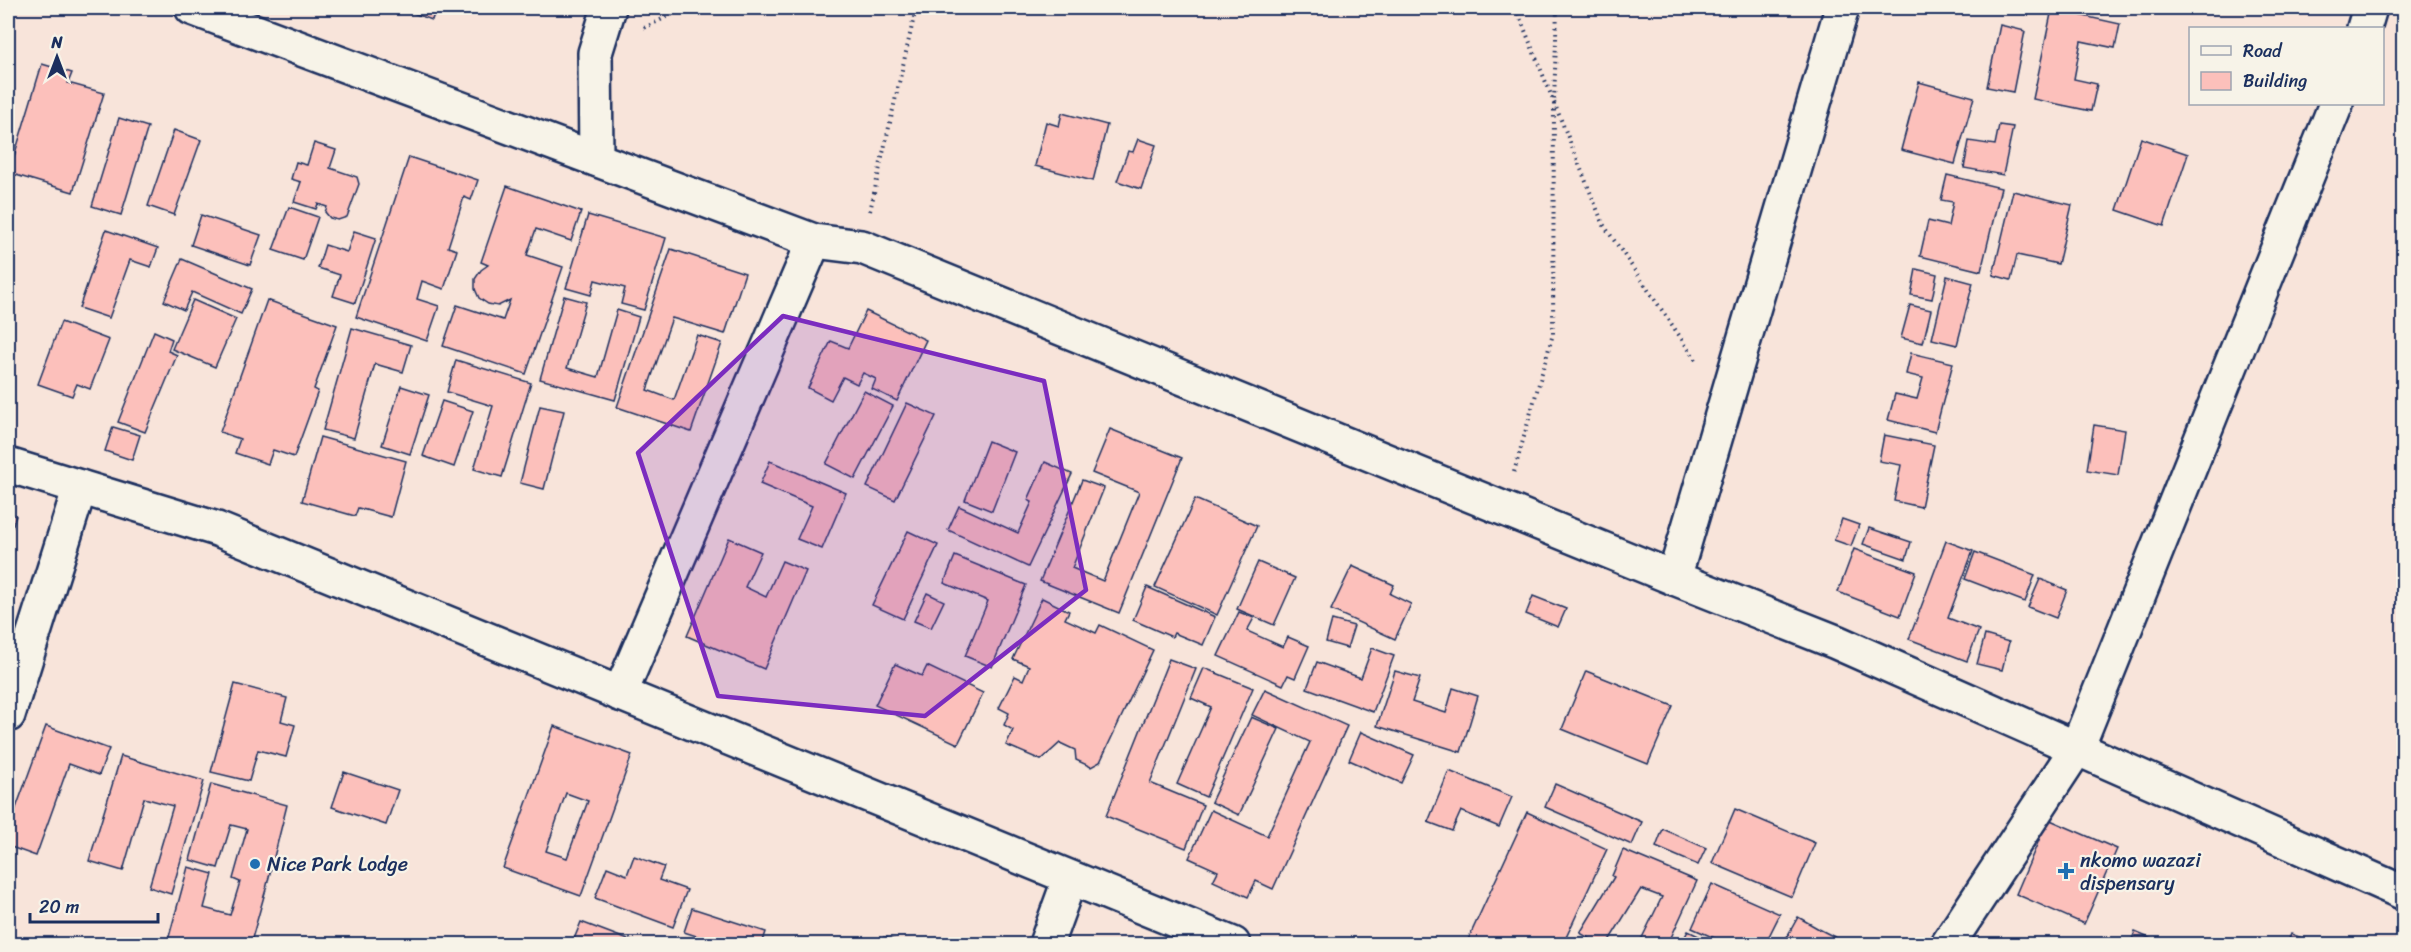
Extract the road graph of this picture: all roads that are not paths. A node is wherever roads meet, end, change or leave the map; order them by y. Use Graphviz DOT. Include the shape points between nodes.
graph roads {
  1 [pos="192,8"];
  2 [pos="609,8"];
  3 [pos="1842,8"];
  4 [pos="2370,8"];
  5 [pos="2364,27"];
  6 [pos="2336,105"];
  7 [pos="596,159"];
  8 [pos="814,241"];
  9 [pos="8,465"];
  10 [pos="80,487"];
  11 [pos="1674,578"];
  12 [pos="620,694"];
  13 [pos="8,715"];
  14 [pos="2077,748"];
  15 [pos="1070,878"];
  16 [pos="2403,893"];
  17 [pos="1046,945"];
  18 [pos="1233,945"];
  19 [pos="1948,945"];
  1 -- 7 [label="street"];
  2 -- 7 [label="street" via="595,53"];
  3 -- 11 [label="street"];
  4 -- 5 [label="street"];
  6 -- 14 [label="street"];
  7 -- 8 [label="street"];
  8 -- 11 [label="street" via="862,247"];
  8 -- 12 [label="street"];
  9 -- 10 [label="street"];
  10 -- 12 [label="street" via="217,529"];
  10 -- 13 [label="street"];
  11 -- 14 [label="street" via="1836,642"];
  12 -- 15 [label="street"];
  14 -- 16 [label="street"];
  14 -- 19 [label="street"];
  15 -- 17 [label="street"];
  15 -- 18 [label="street"];
}
